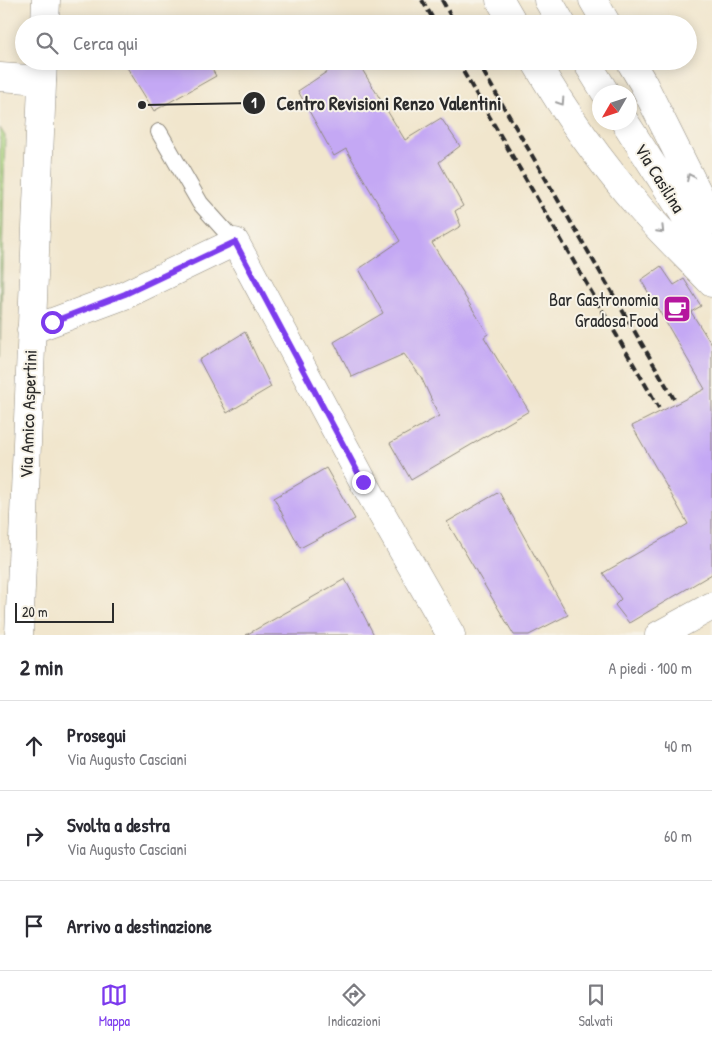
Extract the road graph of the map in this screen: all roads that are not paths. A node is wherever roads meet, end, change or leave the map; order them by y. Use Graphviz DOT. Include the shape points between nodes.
graph roads {
  1 [pos="46,0"];
  2 [pos="500,0"];
  3 [pos="548,0"];
  4 [pos="593,0"];
  5 [pos="45,15"];
  6 [pos="509,15"];
  7 [pos="557,15"];
  8 [pos="602,15"];
  9 [pos="541,70"];
  10 [pos="592,70"];
  11 [pos="635,70"];
  12 [pos="42,71"];
  13 [pos="0,77"];
  14 [pos="601,85"];
  15 [pos="630,130"];
  16 [pos="159,132"];
  17 [pos="712,221"];
  18 [pos="235,242"];
  19 [pos="712,258"];
  20 [pos="712,283"];
  21 [pos="32,330"];
  22 [pos="712,606"];
  23 [pos="19,635"];
  24 [pos="451,635"];
  25 [pos="659,635"];
  1 -- 5 [label="street"];
  2 -- 6 [label="street"];
  3 -- 7 [label="street"];
  4 -- 8 [label="street"];
  9 -- 20 [label="street, one-way" via="570,116 640,208"];
  10 -- 14 [label="street"];
  17 -- 11 [label="street, one-way"];
  12 -- 13 [label="street"];
  12 -- 21 [label="street, Via Amico Aspertini"];
  15 -- 19 [label="street, Via Casilina"];
  16 -- 18 [label="lane" via="200,203"];
  18 -- 21 [label="street" via="125,294"];
  18 -- 24 [label="street" via="363,482"];
  21 -- 23 [label="street, Via Amico Aspertini"];
  22 -- 25 [label="street"];
}
